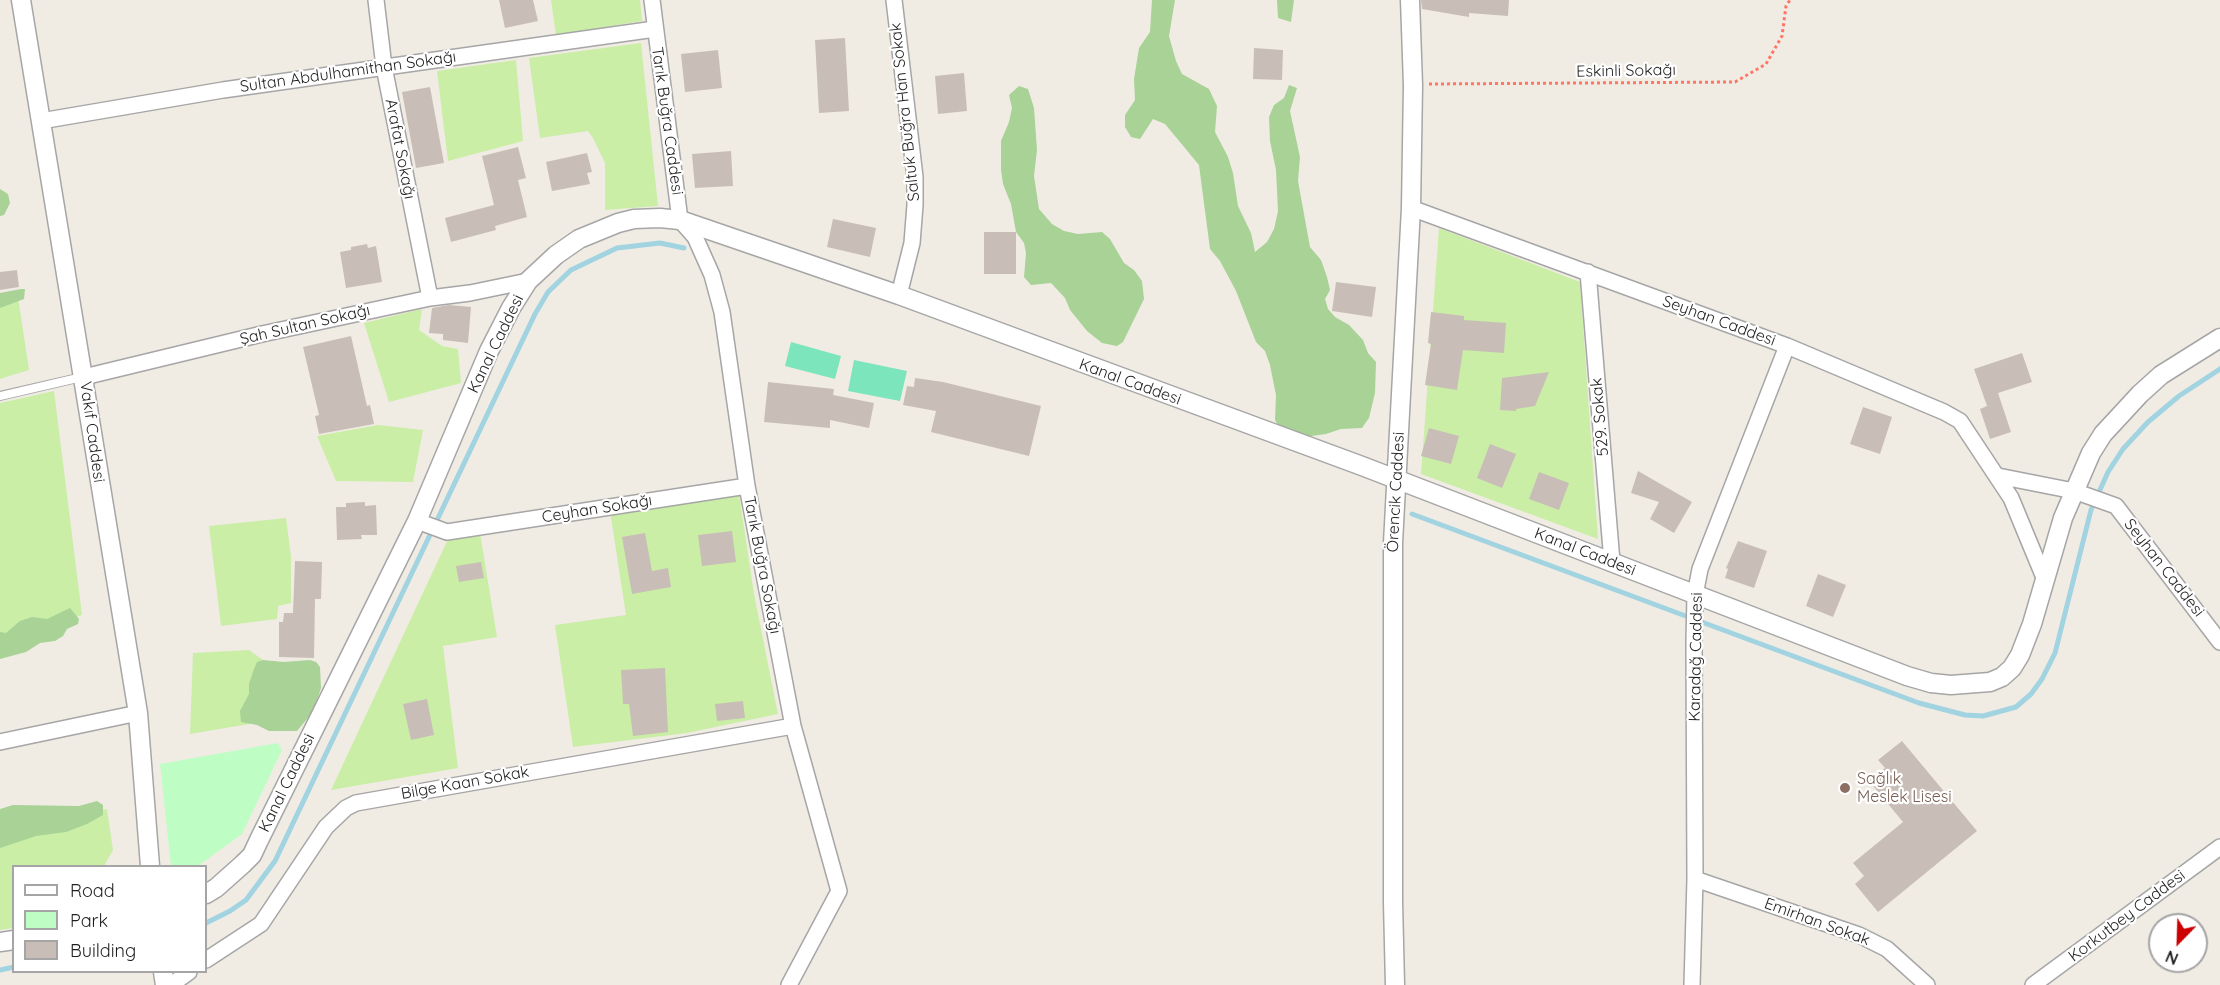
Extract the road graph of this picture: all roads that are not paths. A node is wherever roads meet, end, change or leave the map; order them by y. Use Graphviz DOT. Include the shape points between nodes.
graph roads {
  1 [pos="21,0"];
  2 [pos="376,0"];
  3 [pos="652,0"];
  4 [pos="894,0"];
  5 [pos="1410,0"];
  6 [pos="655,29"];
  7 [pos="384,67"];
  8 [pos="41,121"];
  9 [pos="1410,208"];
  10 [pos="680,220"];
  11 [pos="1588,272"];
  12 [pos="528,281"];
  13 [pos="899,295"];
  14 [pos="430,298"];
  15 [pos="2220,338"];
  16 [pos="1787,346"];
  17 [pos="84,376"];
  18 [pos="0,396"];
  19 [pos="1998,476"];
  20 [pos="1396,479"];
  21 [pos="747,486"];
  22 [pos="2077,492"];
  23 [pos="417,521"];
  24 [pos="1611,562"];
  25 [pos="2045,580"];
  26 [pos="1695,601"];
  27 [pos="2220,642"];
  28 [pos="138,713"];
  29 [pos="792,726"];
  30 [pos="0,742"];
  31 [pos="2220,847"];
  32 [pos="150,865"];
  33 [pos="1695,879"];
  34 [pos="207,893"];
  35 [pos="207,959"];
  36 [pos="188,973"];
  37 [pos="171,985"];
  38 [pos="789,985"];
  39 [pos="1395,985"];
  40 [pos="1692,985"];
  41 [pos="1927,985"];
  42 [pos="2033,985"];
  1 -- 8 [label="street, Vakıf Caddesi"];
  2 -- 7 [label="street, Arafat Sokağı"];
  3 -- 6 [label="street, Tarık Buğra Caddesi"];
  4 -- 13 [label="street, Saltuk Buğra Han Sokak" via="915,186 912,243"];
  5 -- 9 [label="street, Örencik Caddesi"];
  6 -- 7 [label="street, Sultan Abdulhamithan Sokağı"];
  6 -- 10 [label="street, Tarık Buğra Caddesi"];
  7 -- 8 [label="street, Sultan Abdulhamithan Sokağı"];
  7 -- 14 [label="street, Arafat Sokağı"];
  8 -- 17 [label="street, Vakıf Caddesi"];
  9 -- 11 [label="street, Seyhan Caddesi"];
  9 -- 20 [label="street, Örencik Caddesi"];
  10 -- 12 [label="street, Kanal Caddesi" via="634,219 598,230 556,255"];
  10 -- 13 [label="street, Kanal Caddesi"];
  10 -- 21 [label="street, Tarık Buğra Sokağı" via="695,237 712,275 722,312"];
  11 -- 16 [label="street, Seyhan Caddesi"];
  11 -- 24 [label="street, 529. Sokak"];
  12 -- 14 [label="street, Şah Sultan Sokağı"];
  12 -- 23 [label="street, Kanal Caddesi" via="489,351"];
  13 -- 20 [label="street, Kanal Caddesi"];
  14 -- 17 [label="street, Şah Sultan Sokağı"];
  15 -- 22 [label="street, Kanal Caddesi" via="2161,375 2119,415 2091,453"];
  16 -- 19 [label="street, Seyhan Caddesi" via="1944,412 1960,422"];
  16 -- 26 [label="street, Karadağ Caddesi" via="1700,569"];
  17 -- 18 [label="lane"];
  17 -- 28 [label="street, Vakıf Caddesi"];
  19 -- 22 [label="street, Seyhan Caddesi"];
  19 -- 25 [label="street, Seyhan Caddesi"];
  20 -- 24 [label="street, Kanal Caddesi"];
  20 -- 39 [label="street, Örencik Caddesi"];
  21 -- 23 [label="street, Ceyhan Sokağı" via="447,532"];
  21 -- 29 [label="street, Tarık Buğra Sokağı"];
  22 -- 25 [label="street, Kanal Caddesi" via="2063,518"];
  22 -- 27 [label="street, Seyhan Caddesi" via="2116,507"];
  23 -- 34 [label="street, Kanal Caddesi" via="252,855"];
  24 -- 26 [label="street, Kanal Caddesi"];
  25 -- 26 [label="street, Kanal Caddesi" via="2032,624 2012,668 1990,682 1972,684 1931,683 1907,676"];
  26 -- 33 [label="street, Karadağ Caddesi"];
  28 -- 30 [label="street"];
  28 -- 32 [label="street, Vakıf Caddesi"];
  29 -- 35 [label="street, Bilge Kaan Sokak" via="356,803 326,828 261,924"];
  29 -- 38 [label="street, Tarık Buğra Sokağı" via="839,891"];
  31 -- 42 [label="street, Korkutbey Caddesi"];
  33 -- 40 [label="street, Karadağ Caddesi"];
  33 -- 41 [label="street, Emirhan Sokak" via="1859,935 1887,949"];
  36 -- 37 [label="street"];
}
